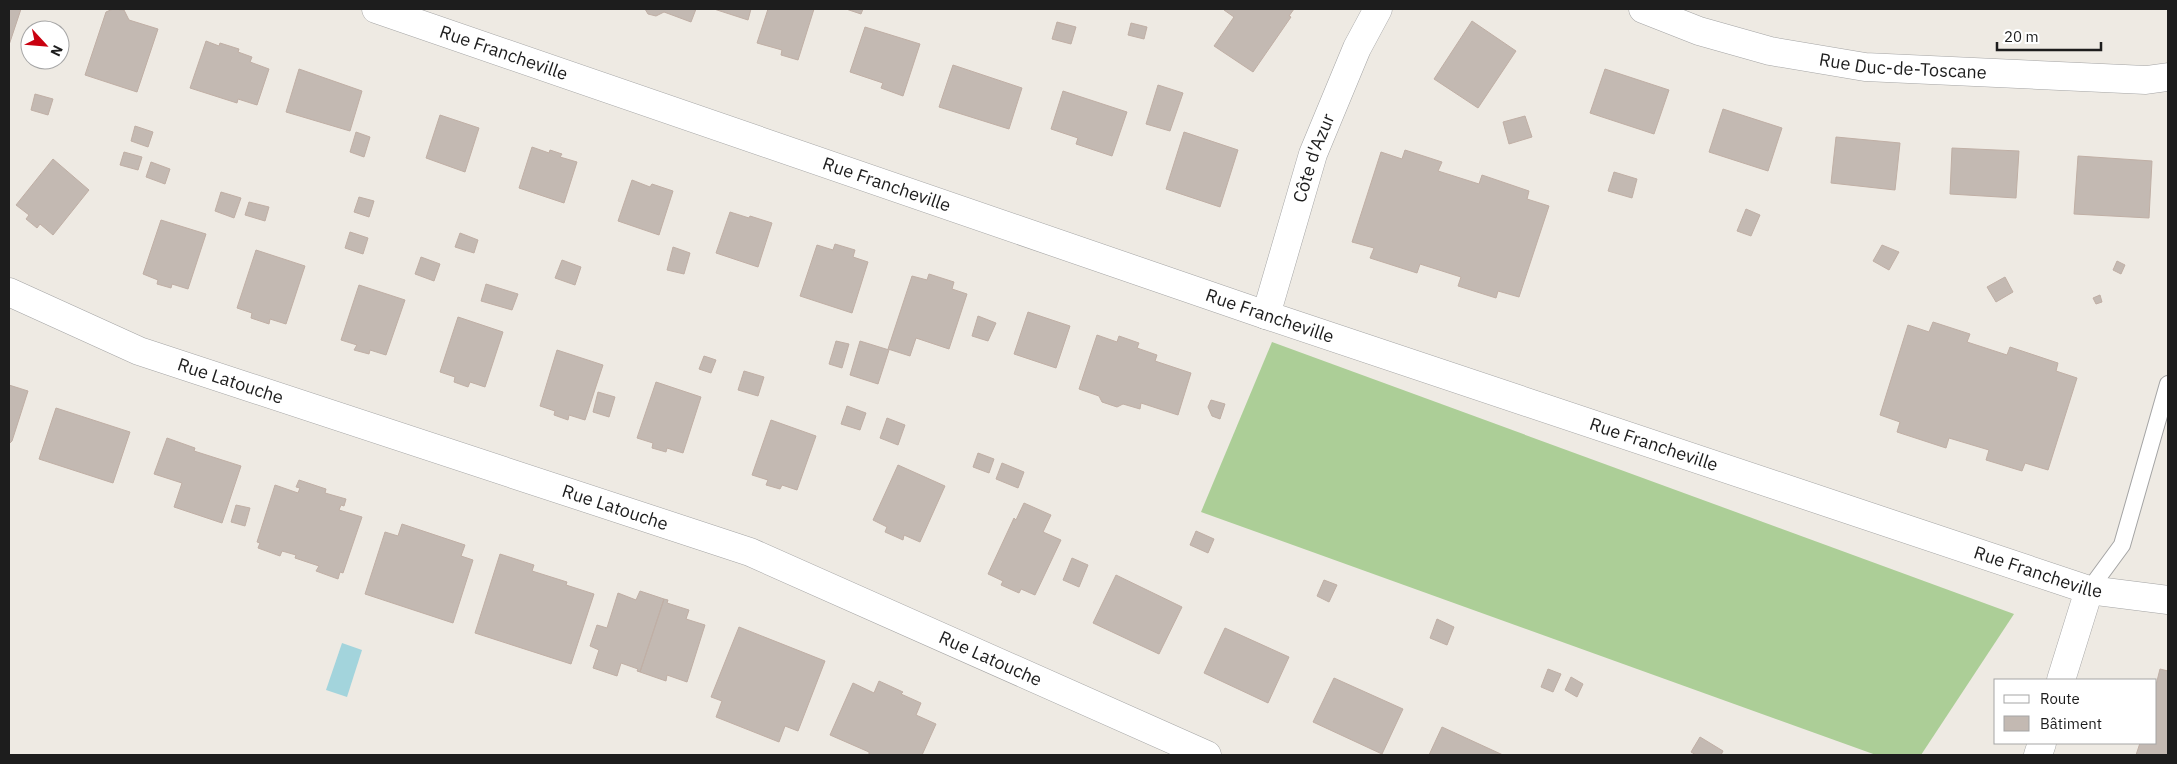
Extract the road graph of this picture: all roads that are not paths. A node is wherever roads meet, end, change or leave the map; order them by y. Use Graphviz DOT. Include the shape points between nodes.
graph roads {
  1 [pos="376,9"];
  2 [pos="1378,9"];
  3 [pos="1643,9"];
  4 [pos="2168,77"];
  5 [pos="9,292"];
  6 [pos="1266,315"];
  7 [pos="2168,384"];
  8 [pos="2089,590"];
  9 [pos="2168,600"];
  10 [pos="2062,679"];
  11 [pos="1207,755"];
  1 -- 6 [label="street, Rue Francheville"];
  2 -- 6 [label="street, Côte d'Azur" via="1357,48 1312,154"];
  3 -- 4 [label="street, Rue Duc-de-Toscane" via="1699,31 1770,51 1865,66 2146,80"];
  5 -- 11 [label="street, Rue Latouche" via="140,352 750,552"];
  6 -- 8 [label="street, Rue Francheville"];
  7 -- 8 [label="lane" via="2122,545"];
  8 -- 9 [label="street, Rue Francheville"];
  8 -- 10 [label="street"];
}
